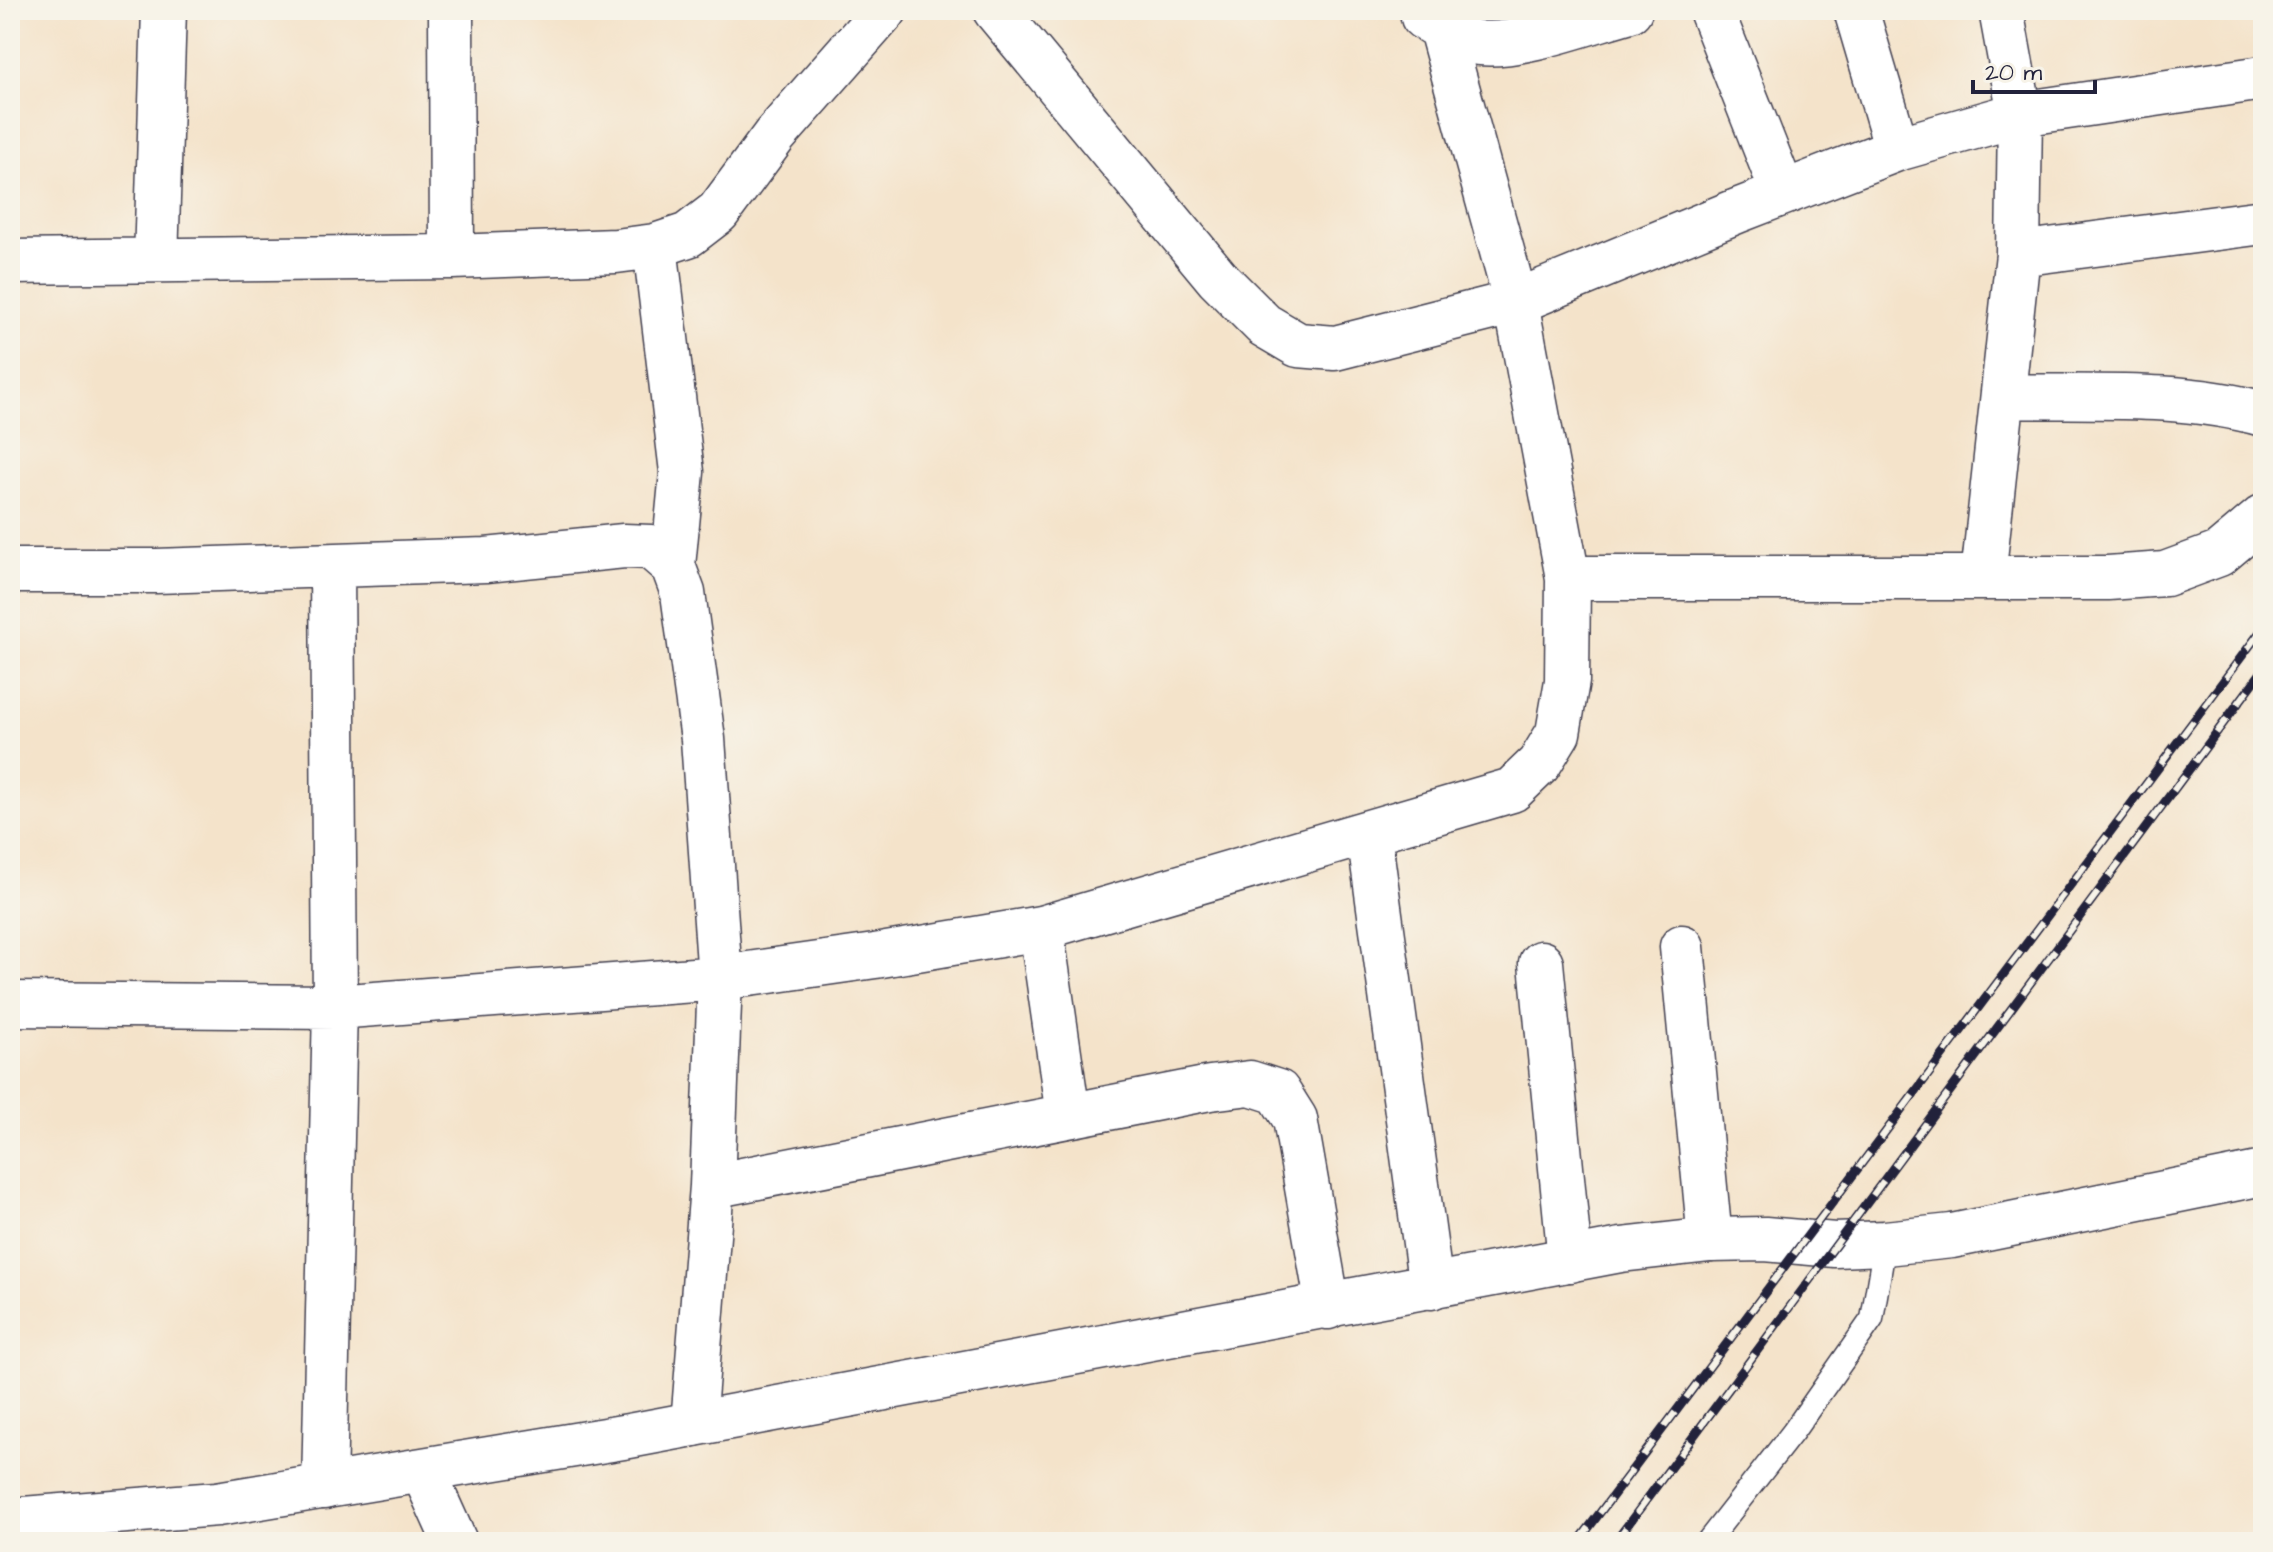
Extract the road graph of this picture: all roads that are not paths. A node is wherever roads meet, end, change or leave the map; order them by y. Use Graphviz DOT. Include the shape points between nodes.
graph roads {
  1 [pos="164,10"];
  2 [pos="451,10"];
  3 [pos="885,10"];
  4 [pos="995,10"];
  5 [pos="1630,10"];
  6 [pos="1711,10"];
  7 [pos="1856,10"];
  8 [pos="2001,10"];
  9 [pos="1432,16"];
  10 [pos="2263,78"];
  11 [pos="2020,114"];
  12 [pos="1897,149"];
  13 [pos="1783,193"];
  14 [pos="2263,222"];
  15 [pos="655,246"];
  16 [pos="2018,254"];
  17 [pos="452,257"];
  18 [pos="156,260"];
  19 [pos="10,262"];
  20 [pos="1516,302"];
  21 [pos="2003,396"];
  22 [pos="2263,414"];
  23 [pos="2263,517"];
  24 [pos="332,566"];
  25 [pos="673,566"];
  26 [pos="10,571"];
  27 [pos="1983,577"];
  28 [pos="1568,578"];
  29 [pos="1369,834"];
  30 [pos="1041,928"];
  31 [pos="1682,947"];
  32 [pos="1541,963"];
  33 [pos="720,978"];
  34 [pos="10,1004"];
  35 [pos="335,1007"];
  36 [pos="1068,1115"];
  37 [pos="2263,1173"];
  38 [pos="712,1186"];
  39 [pos="1710,1240"];
  40 [pos="1885,1243"];
  41 [pos="1570,1260"];
  42 [pos="1431,1287"];
  43 [pos="1328,1307"];
  44 [pos="693,1424"];
  45 [pos="423,1471"];
  46 [pos="324,1487"];
  47 [pos="10,1520"];
  48 [pos="455,1542"];
  49 [pos="1707,1542"];
  1 -- 18 [label="street"];
  2 -- 17 [label="street"];
  3 -- 15 [label="street" via="775,135 718,212 688,235"];
  4 -- 20 [label="street" via="1218,279 1264,325 1298,345 1335,348"];
  5 -- 9 [label="street" via="1518,40 1479,43"];
  6 -- 13 [label="street"];
  7 -- 12 [label="street"];
  8 -- 11 [label="street"];
  9 -- 20 [label="street"];
  10 -- 11 [label="street"];
  11 -- 12 [label="street"];
  11 -- 16 [label="street"];
  12 -- 13 [label="street"];
  13 -- 20 [label="street"];
  14 -- 16 [label="street"];
  15 -- 17 [label="street"];
  15 -- 25 [label="street" via="682,472"];
  16 -- 21 [label="street"];
  17 -- 18 [label="street"];
  18 -- 19 [label="street"];
  20 -- 28 [label="street"];
  21 -- 22 [label="street" via="2174,399 2225,403"];
  21 -- 27 [label="street"];
  23 -- 27 [label="street" via="2219,554 2165,574"];
  24 -- 25 [label="street" via="486,560 624,546 651,547"];
  24 -- 26 [label="street"];
  24 -- 35 [label="street"];
  25 -- 33 [label="street" via="683,593 703,739"];
  27 -- 28 [label="street"];
  28 -- 29 [label="street" via="1567,681 1558,733 1539,764 1512,790"];
  29 -- 30 [label="street"];
  29 -- 42 [label="street"];
  30 -- 33 [label="street"];
  30 -- 36 [label="street"];
  31 -- 39 [label="street"];
  32 -- 41 [label="street"];
  33 -- 35 [label="street"];
  33 -- 38 [label="street"];
  34 -- 35 [label="street"];
  35 -- 46 [label="street"];
  36 -- 38 [label="street"];
  36 -- 43 [label="street" via="1250,1083 1278,1092 1295,1119"];
  37 -- 40 [label="street" via="1952,1236"];
  38 -- 44 [label="street"];
  39 -- 40 [label="street"];
  39 -- 41 [label="street"];
  40 -- 49 [label="lane" via="1872,1319"];
  41 -- 42 [label="street"];
  42 -- 43 [label="street"];
  43 -- 44 [label="street"];
  44 -- 45 [label="street"];
  45 -- 46 [label="street"];
  45 -- 48 [label="street"];
  46 -- 47 [label="street" via="217,1504"];
}
